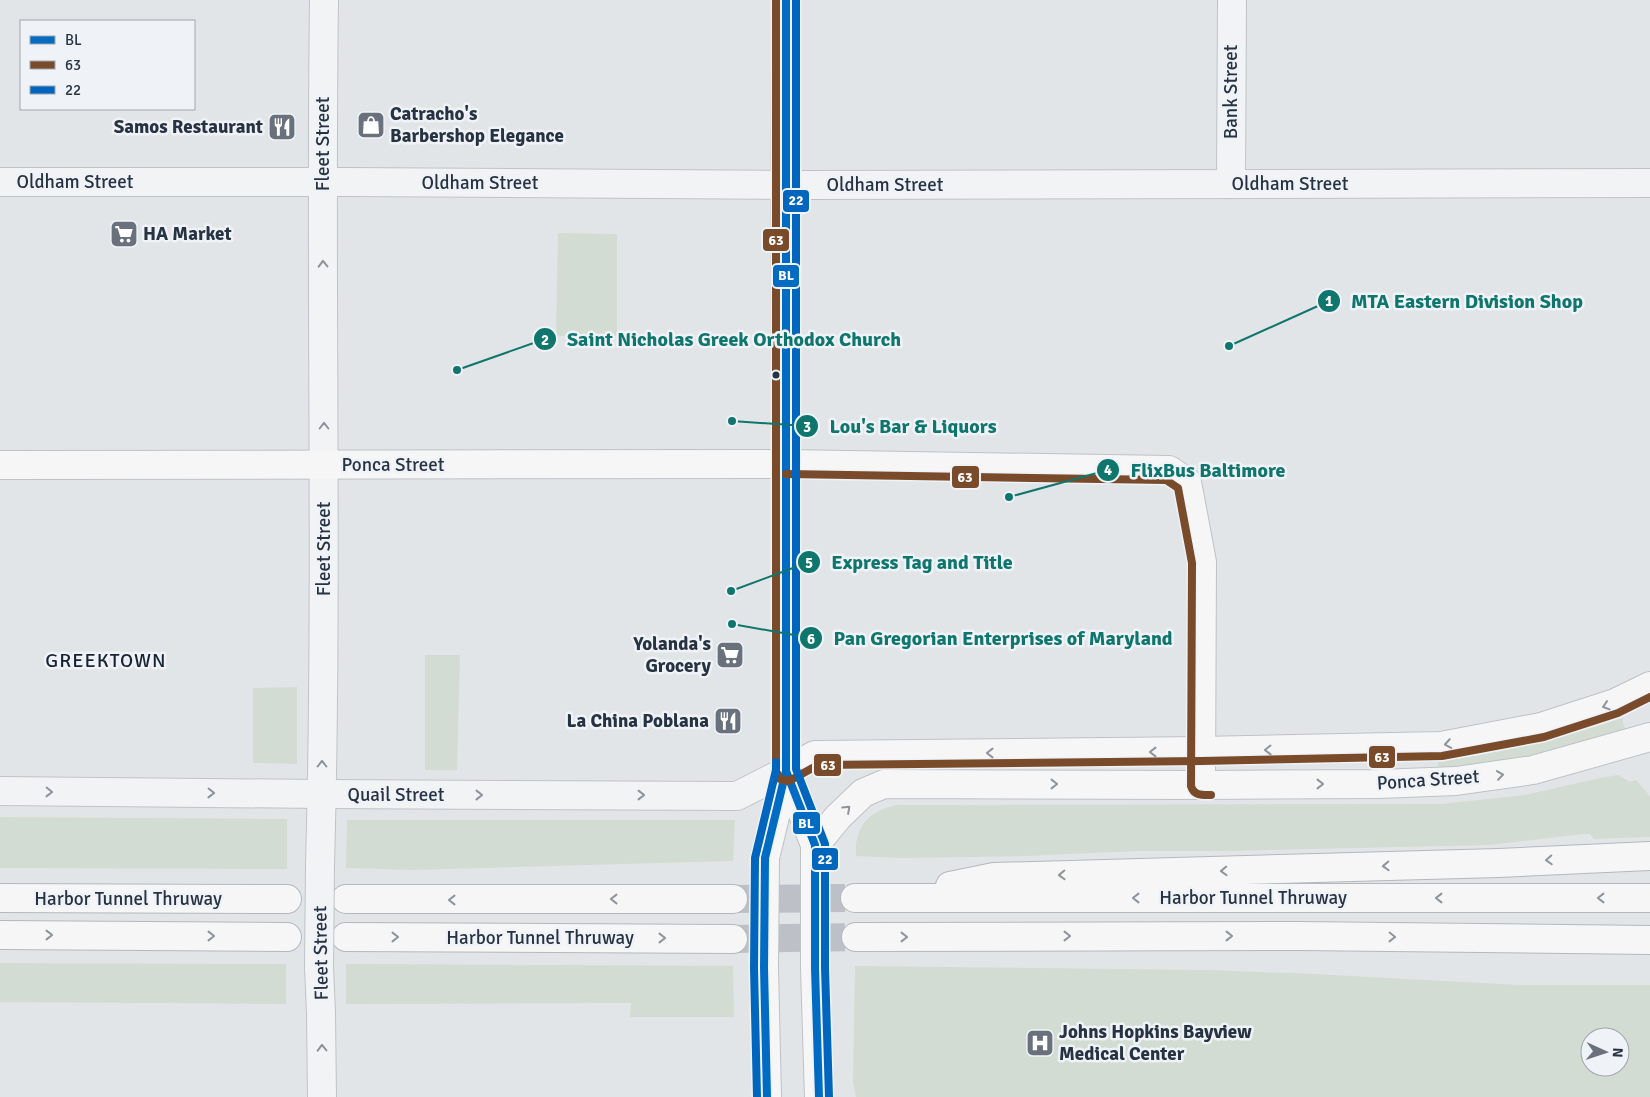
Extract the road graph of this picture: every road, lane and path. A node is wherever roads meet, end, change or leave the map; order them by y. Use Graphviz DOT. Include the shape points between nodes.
graph roads {
  1 [pos="324,0"];
  2 [pos="786,0"];
  3 [pos="1232,0"];
  4 [pos="0,182"];
  5 [pos="322,182"];
  6 [pos="1650,183"];
  7 [pos="1231,184"];
  8 [pos="784,185"];
  9 [pos="786,464"];
  10 [pos="325,465"];
  11 [pos="0,466"];
  12 [pos="1650,686"];
  13 [pos="1650,737"];
  14 [pos="1201,751"];
  15 [pos="786,771"];
  16 [pos="1201,785"];
  17 [pos="0,791"];
  18 [pos="322,794"];
  19 [pos="815,851"];
  20 [pos="1650,856"];
  21 [pos="0,898"];
  22 [pos="855,898"];
  23 [pos="892,898"];
  24 [pos="1650,898"];
  25 [pos="287,899"];
  26 [pos="346,899"];
  27 [pos="733,899"];
  28 [pos="0,935"];
  29 [pos="286,936"];
  30 [pos="346,937"];
  31 [pos="856,937"];
  32 [pos="733,939"];
  33 [pos="1650,940"];
  34 [pos="322,1097"];
  35 [pos="767,1097"];
  36 [pos="819,1097"];
  1 -- 5 [label="street, Fleet Street"];
  2 -- 8 [label="main road"];
  3 -- 7 [label="street, Bank Street"];
  4 -- 5 [label="street, Oldham Street"];
  5 -- 8 [label="street, Oldham Street"];
  10 -- 5 [label="street, Fleet Street, one-way"];
  6 -- 7 [label="street, Oldham Street"];
  7 -- 8 [label="street, Oldham Street"];
  8 -- 9 [label="main road"];
  9 -- 10 [label="main road, Ponca Street"];
  9 -- 14 [label="main road, Ponca Street" via="1169,470 1187,482 1202,562"];
  9 -- 15 [label="main road"];
  10 -- 11 [label="main road, Ponca Street"];
  18 -- 10 [label="street, Fleet Street, one-way"];
  12 -- 14 [label="main road, Ponca Street, one-way" via="1615,703 1541,727 1440,746"];
  16 -- 13 [label="main road, Ponca Street, one-way" via="1456,781 1533,770"];
  14 -- 15 [label="main road, Ponca Street, one-way" via="815,754"];
  14 -- 16 [label="main road, Ponca Street"];
  18 -- 15 [label="street, Quail Street, one-way" via="737,796"];
  15 -- 19 [label="main road"];
  15 -- 35 [label="main road, bridge" via="765,858"];
  19 -- 16 [label="main road, Ponca Street, one-way" via="832,823 863,793 884,784"];
  17 -- 18 [label="street, Quail Street, one-way"];
  34 -- 18 [label="street, Fleet Street, one-way, bridge" via="319,967"];
  19 -- 36 [label="main road, bridge"];
  20 -- 23 [label="main road, one-way" via="994,877"];
  21 -- 25 [label="main road, Harbor Tunnel Thruway"];
  22 -- 23 [label="main road, Harbor Tunnel Thruway"];
  24 -- 23 [label="main road, Harbor Tunnel Thruway, one-way"];
  27 -- 26 [label="main road, Harbor Tunnel Thruway, one-way"];
  28 -- 29 [label="main road, Harbor Tunnel Thruway, one-way"];
  30 -- 32 [label="main road, Harbor Tunnel Thruway, one-way"];
  31 -- 33 [label="main road, Harbor Tunnel Thruway, one-way" via="1299,936"];
}
